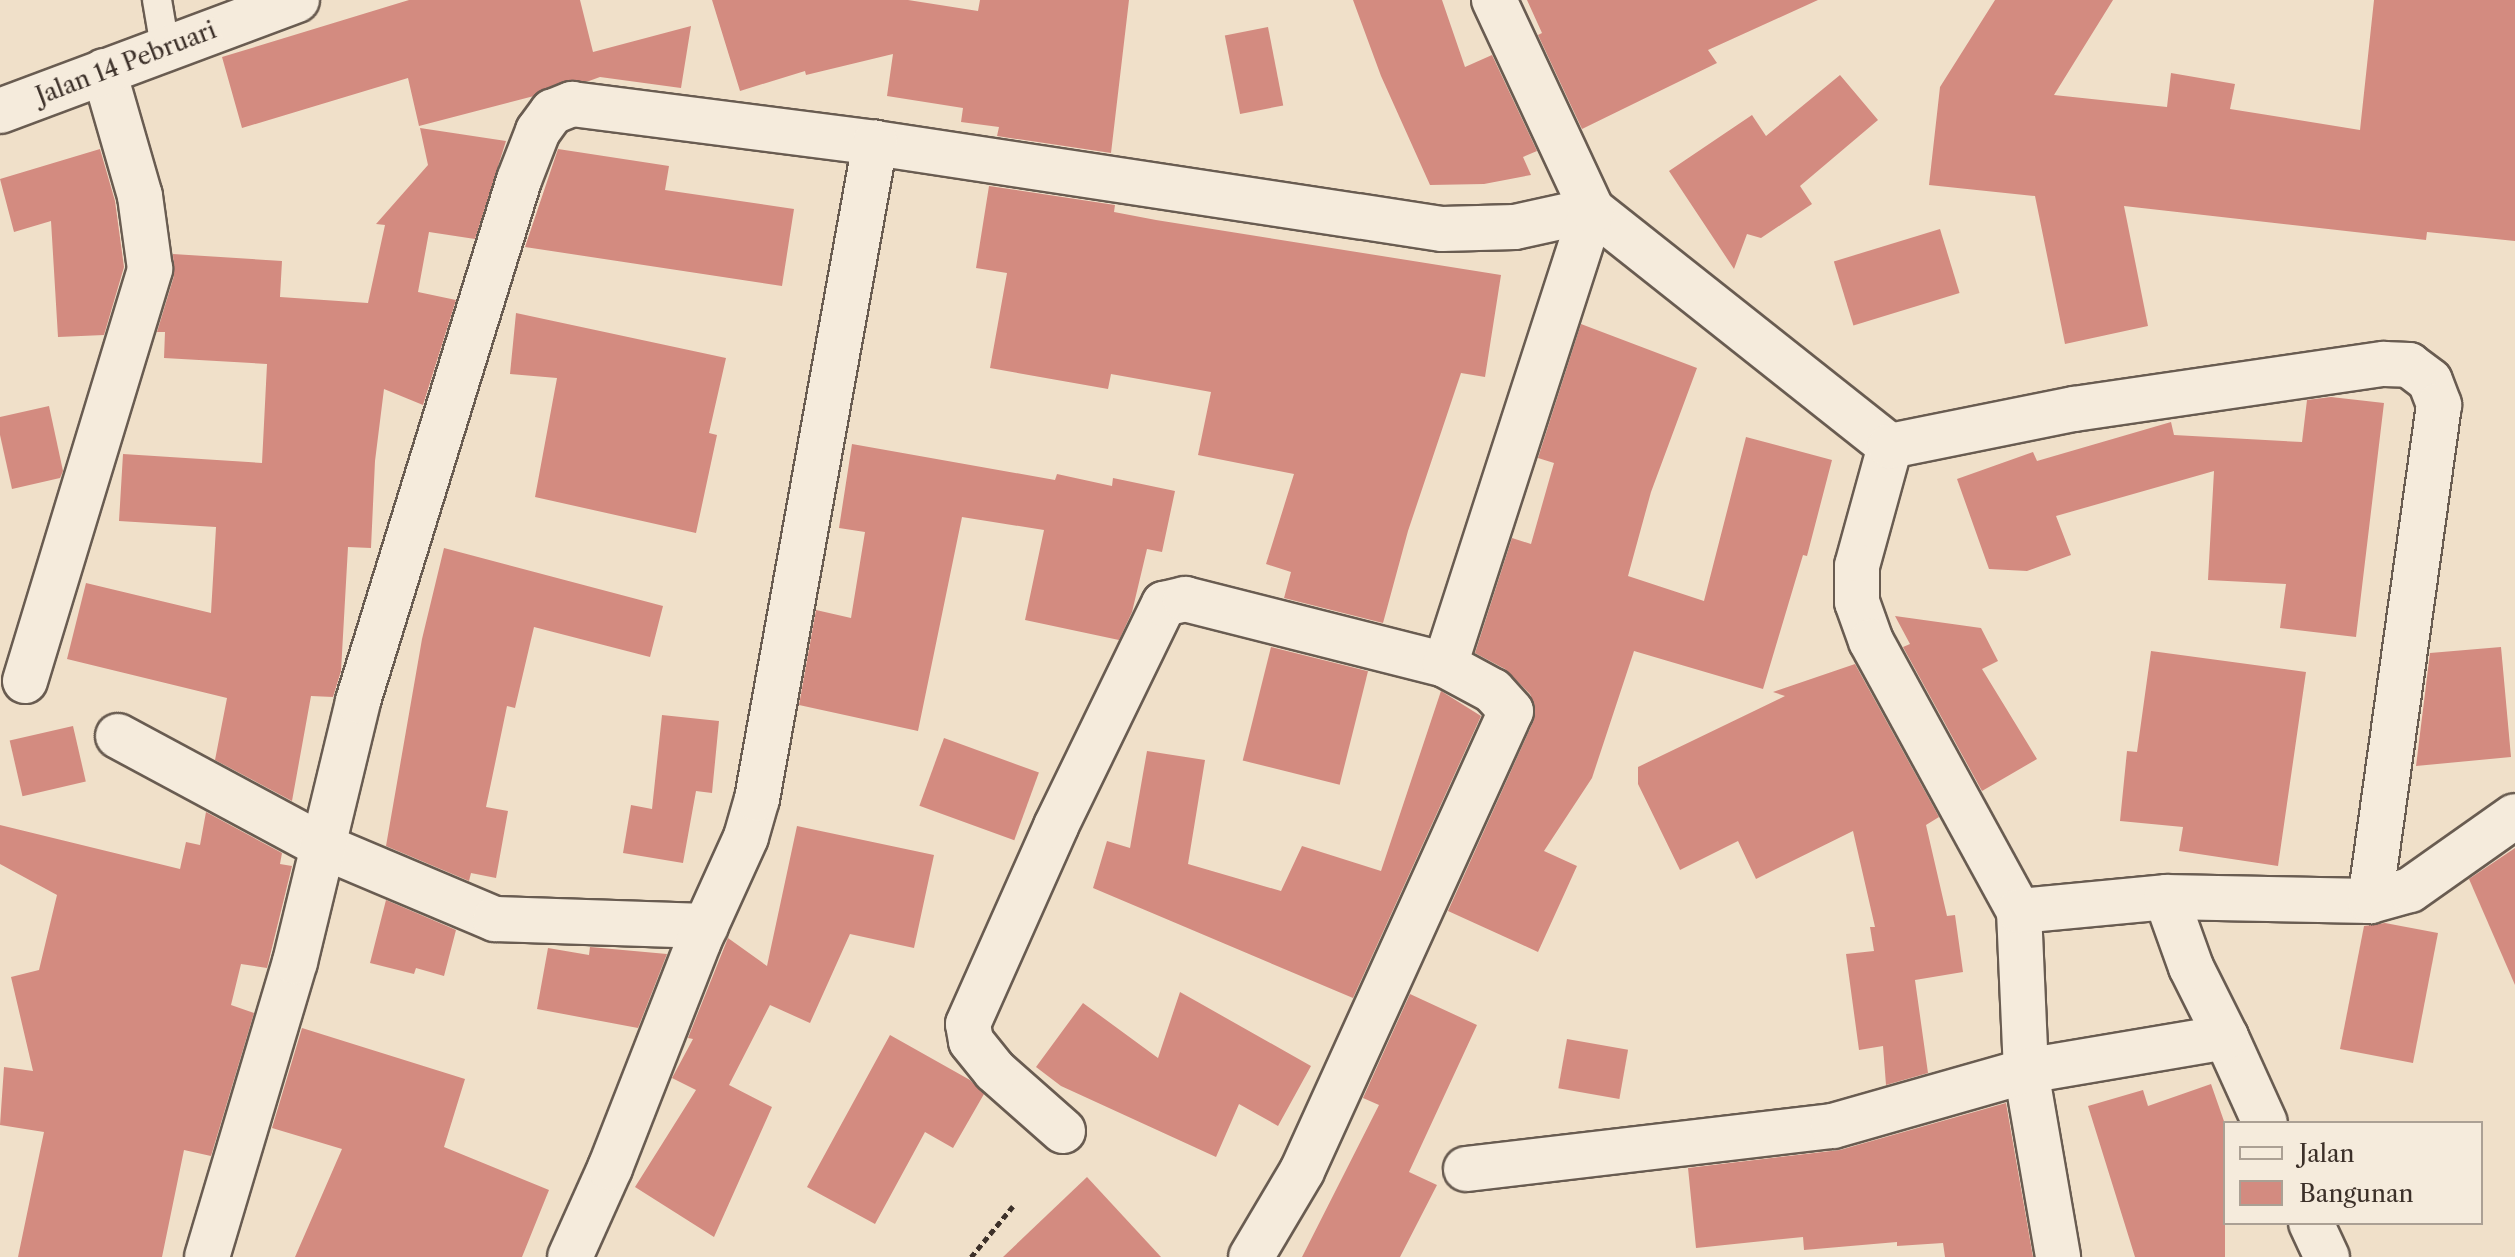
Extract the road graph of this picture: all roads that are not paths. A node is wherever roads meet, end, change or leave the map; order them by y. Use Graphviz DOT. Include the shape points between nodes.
graph roads {
  1 [pos="157,0"];
  2 [pos="297,0"];
  3 [pos="1494,0"];
  4 [pos="165,47"];
  5 [pos="104,71"];
  6 [pos="0,111"];
  7 [pos="875,143"];
  8 [pos="1592,210"];
  9 [pos="1890,446"];
  10 [pos="1445,665"];
  11 [pos="25,681"];
  12 [pos="118,736"];
  13 [pos="2515,816"];
  14 [pos="322,846"];
  15 [pos="2166,897"];
  16 [pos="2370,901"];
  17 [pos="2019,911"];
  18 [pos="706,926"];
  19 [pos="2226,1037"];
  20 [pos="2026,1071"];
  21 [pos="2264,1121"];
  22 [pos="1063,1131"];
  23 [pos="1466,1169"];
  24 [pos="2312,1225"];
  25 [pos="207,1257"];
  26 [pos="570,1257"];
  27 [pos="1251,1257"];
  28 [pos="2058,1257"];
  29 [pos="2327,1257"];
  1 -- 4 [label="lane"];
  2 -- 4 [label="street, Jalan 14 Pebruari"];
  3 -- 8 [label="street"];
  4 -- 5 [label="street, Jalan 14 Pebruari"];
  5 -- 6 [label="street, Jalan 14 Pebruari"];
  5 -- 11 [label="street" via="140,196 150,269"];
  7 -- 8 [label="street" via="1442,229 1515,227"];
  7 -- 14 [label="street" via="572,104 552,112 538,131 514,195 358,701"];
  7 -- 18 [label="street" via="757,799"];
  8 -- 9 [label="street"];
  8 -- 10 [label="street"];
  9 -- 16 [label="street" via="2074,409 2384,364 2409,365 2430,381 2439,405 2435,440"];
  9 -- 17 [label="street" via="1857,566 1857,602 1871,641"];
  10 -- 22 [label="street" via="1185,599 1164,604 968,1024 971,1041 995,1071"];
  10 -- 27 [label="street" via="1505,702 1511,711 1505,730 1302,1171"];
  12 -- 14 [label="street"];
  13 -- 16 [label="street" via="2410,890"];
  14 -- 18 [label="street" via="495,919"];
  14 -- 25 [label="street" via="295,962"];
  15 -- 16 [label="street"];
  15 -- 17 [label="street"];
  15 -- 19 [label="street" via="2191,967"];
  17 -- 20 [label="street"];
  18 -- 26 [label="street"];
  19 -- 20 [label="street"];
  19 -- 21 [label="street"];
  20 -- 23 [label="street" via="1833,1126"];
  20 -- 28 [label="street"];
  24 -- 29 [label="street"];
}
